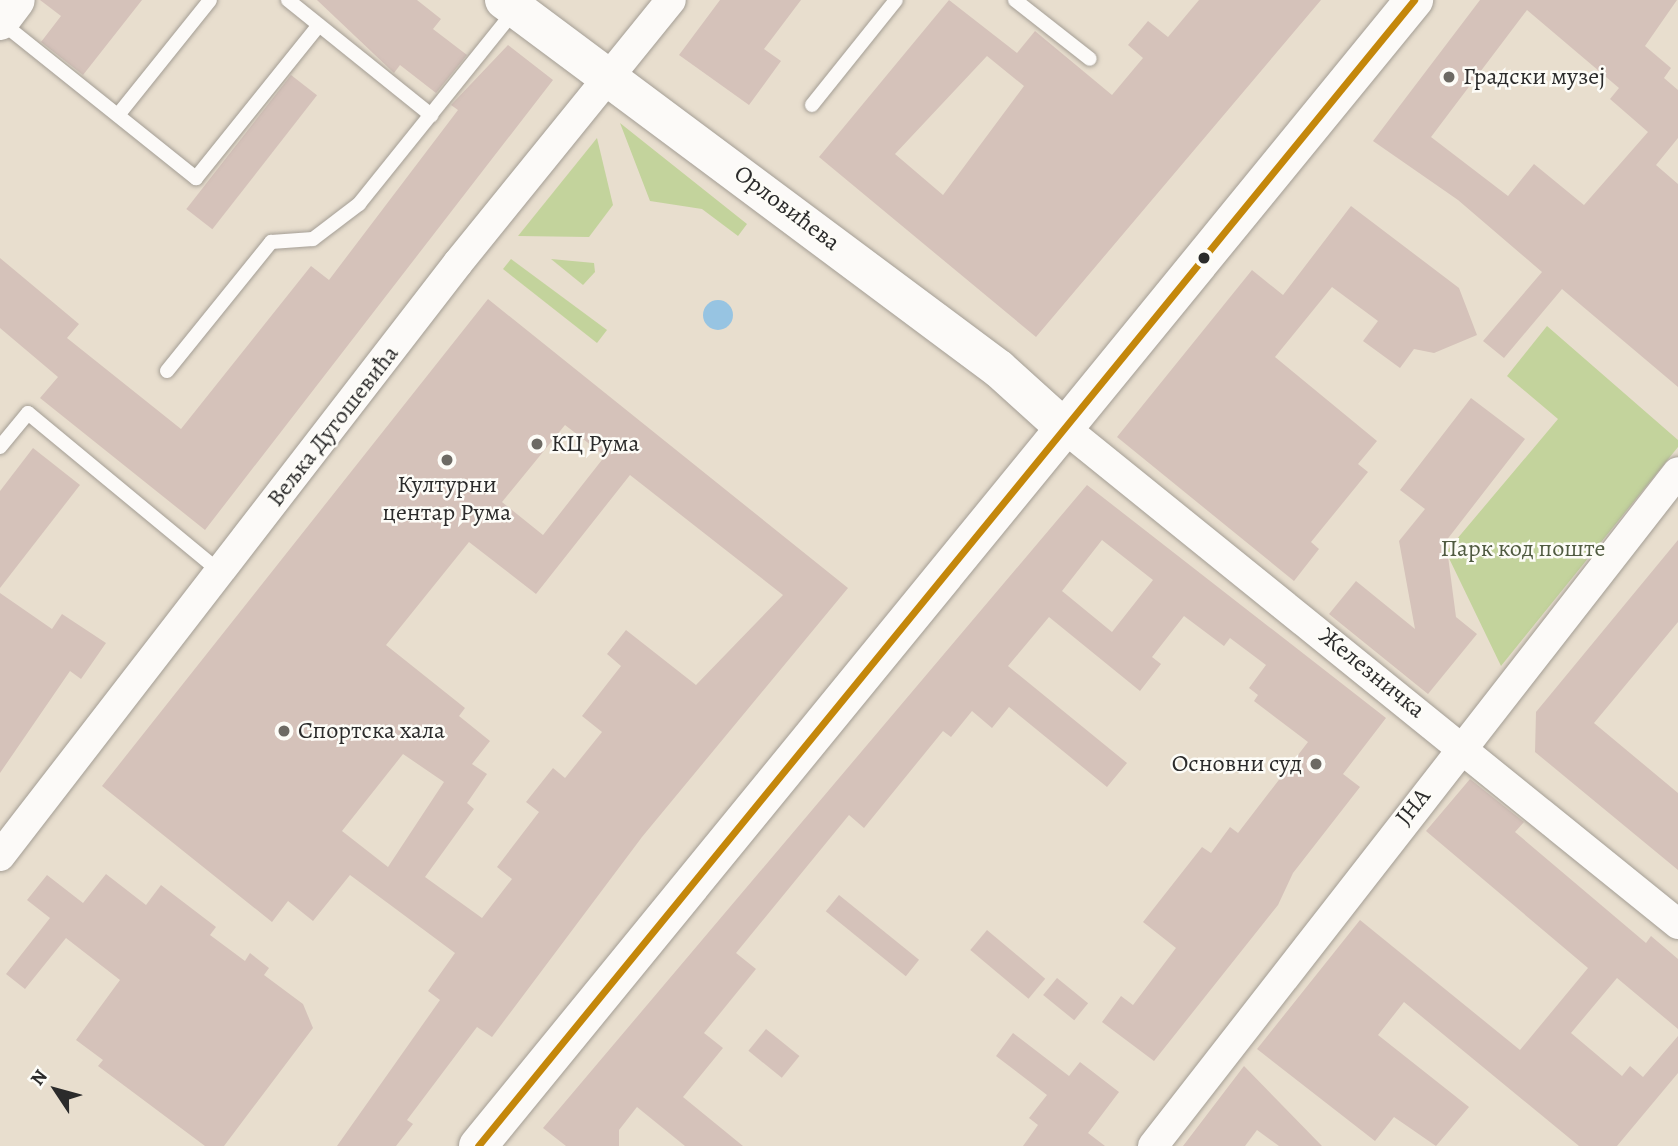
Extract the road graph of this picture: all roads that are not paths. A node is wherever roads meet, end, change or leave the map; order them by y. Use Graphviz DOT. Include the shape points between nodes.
graph roads {
  1 [pos="16,0"];
  2 [pos="209,0"];
  3 [pos="288,0"];
  4 [pos="671,0"];
  5 [pos="896,0"];
  6 [pos="1015,0"];
  7 [pos="1414,0"];
  8 [pos="510,4"];
  9 [pos="0,21"];
  10 [pos="319,25"];
  11 [pos="1090,59"];
  12 [pos="608,73"];
  13 [pos="812,105"];
  14 [pos="118,115"];
  15 [pos="431,115"];
  16 [pos="167,371"];
  17 [pos="1062,426"];
  18 [pos="0,447"];
  19 [pos="1678,472"];
  20 [pos="220,572"];
  21 [pos="1462,745"];
  22 [pos="0,856"];
  23 [pos="1678,923"];
  24 [pos="478,1146"];
  25 [pos="1153,1146"];
  1 -- 9 [label="main road"];
  2 -- 14 [label="lane"];
  3 -- 10 [label="lane"];
  4 -- 12 [label="street, Вељка Дугошевића"];
  5 -- 13 [label="lane"];
  6 -- 11 [label="lane"];
  7 -- 17 [label="main road"];
  8 -- 12 [label="main road, Орловићева"];
  8 -- 15 [label="lane"];
  9 -- 14 [label="lane"];
  10 -- 14 [label="lane" via="196,178"];
  10 -- 15 [label="lane"];
  12 -- 17 [label="main road, Орловићева" via="999,369"];
  12 -- 20 [label="street, Вељка Дугошевића"];
  15 -- 16 [label="lane" via="359,204 313,239 271,242"];
  17 -- 21 [label="street, Железничка"];
  17 -- 24 [label="main road"];
  18 -- 20 [label="lane" via="28,413"];
  19 -- 21 [label="street, ЈНА"];
  20 -- 22 [label="street, Вељка Дугошевића"];
  21 -- 23 [label="street, Железничка"];
  21 -- 25 [label="street, ЈНА"];
}
